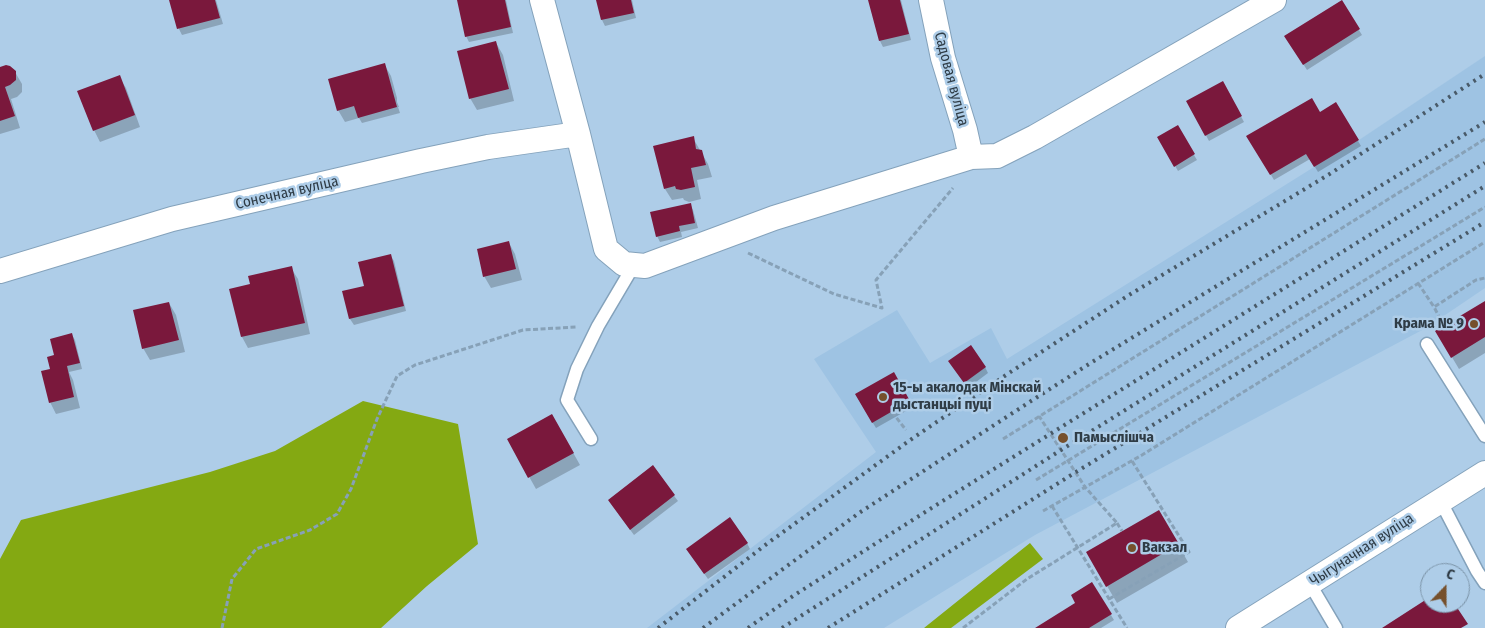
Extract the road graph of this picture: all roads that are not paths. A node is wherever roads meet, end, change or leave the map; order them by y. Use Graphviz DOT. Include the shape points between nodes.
graph roads {
  1 [pos="542,0"];
  2 [pos="931,0"];
  3 [pos="1274,0"];
  4 [pos="578,134"];
  5 [pos="971,157"];
  6 [pos="634,265"];
  7 [pos="0,270"];
  8 [pos="1427,344"];
  9 [pos="1485,436"];
  10 [pos="591,439"];
  11 [pos="1485,473"];
  12 [pos="1440,500"];
  13 [pos="1310,584"];
  14 [pos="1485,584"];
  15 [pos="1238,628"];
  16 [pos="1336,628"];
  1 -- 4 [label="street"];
  2 -- 5 [label="street, Садовая вуліца" via="943,58"];
  3 -- 5 [label="street" via="1035,137 997,156"];
  4 -- 6 [label="street" via="606,249 624,264"];
  4 -- 7 [label="street, Сонечная вуліца" via="421,160 172,219"];
  5 -- 6 [label="street" via="774,218 645,266"];
  6 -- 10 [label="lane" via="598,326 577,369 567,400"];
  8 -- 9 [label="lane"];
  11 -- 12 [label="street, Чыгуначная вуліца"];
  12 -- 13 [label="street, Чыгуначная вуліца"];
  12 -- 14 [label="lane"];
  13 -- 15 [label="street, Чыгуначная вуліца"];
  13 -- 16 [label="lane"];
}
